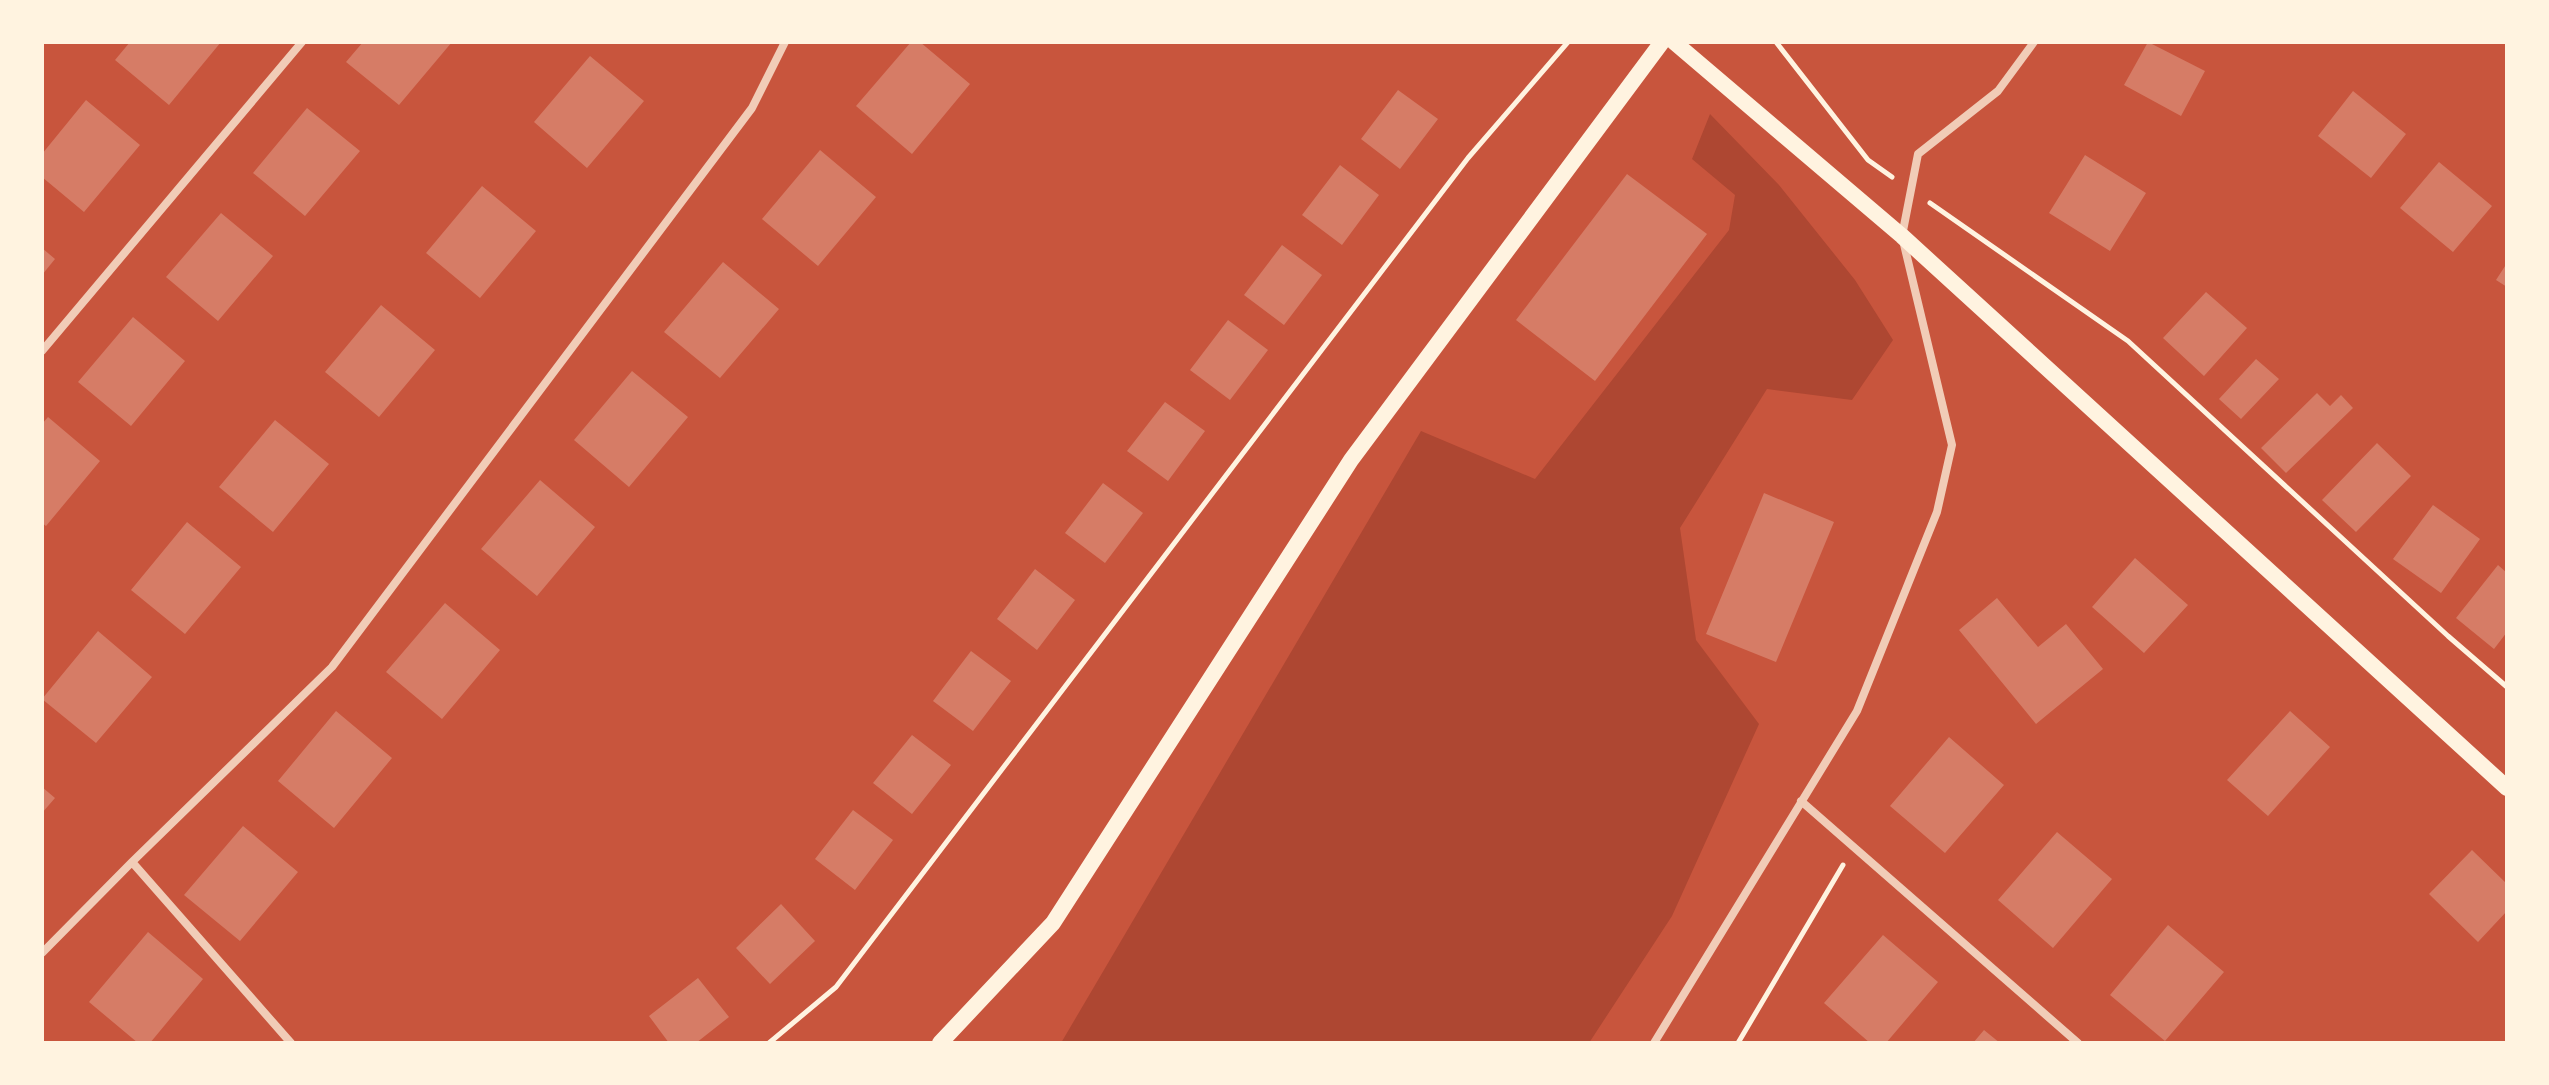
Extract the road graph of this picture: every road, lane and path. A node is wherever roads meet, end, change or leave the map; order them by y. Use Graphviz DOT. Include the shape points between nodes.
graph roads {
  1 [pos="302,42"];
  2 [pos="785,42"];
  3 [pos="1568,42"];
  4 [pos="1662,42"];
  5 [pos="1674,42"];
  6 [pos="1776,42"];
  7 [pos="2034,42"];
  8 [pos="1911,189"];
  9 [pos="1902,236"];
  10 [pos="42,351"];
  11 [pos="2507,687"];
  12 [pos="2507,788"];
  13 [pos="1801,801"];
  14 [pos="1853,847"];
  15 [pos="132,862"];
  16 [pos="42,953"];
  17 [pos="291,1043"];
  18 [pos="769,1043"];
  19 [pos="940,1043"];
  20 [pos="1654,1043"];
  21 [pos="1738,1043"];
  22 [pos="2078,1043"];
  1 -- 10 [label="street"];
  2 -- 15 [label="street" via="752,108 332,667"];
  3 -- 18 [label="path" via="1468,158 836,987"];
  4 -- 19 [label="main road" via="1351,460 1053,923"];
  5 -- 9 [label="main road"];
  6 -- 8 [label="path" via="1868,160"];
  7 -- 8 [label="street" via="1998,91 1918,154"];
  8 -- 9 [label="street"];
  8 -- 11 [label="path" via="2128,341"];
  9 -- 12 [label="main road"];
  9 -- 13 [label="street" via="1952,445 1937,512 1857,711"];
  13 -- 14 [label="street"];
  13 -- 20 [label="street"];
  14 -- 21 [label="path"];
  14 -- 22 [label="street"];
  15 -- 16 [label="street"];
  15 -- 17 [label="street"];
}
